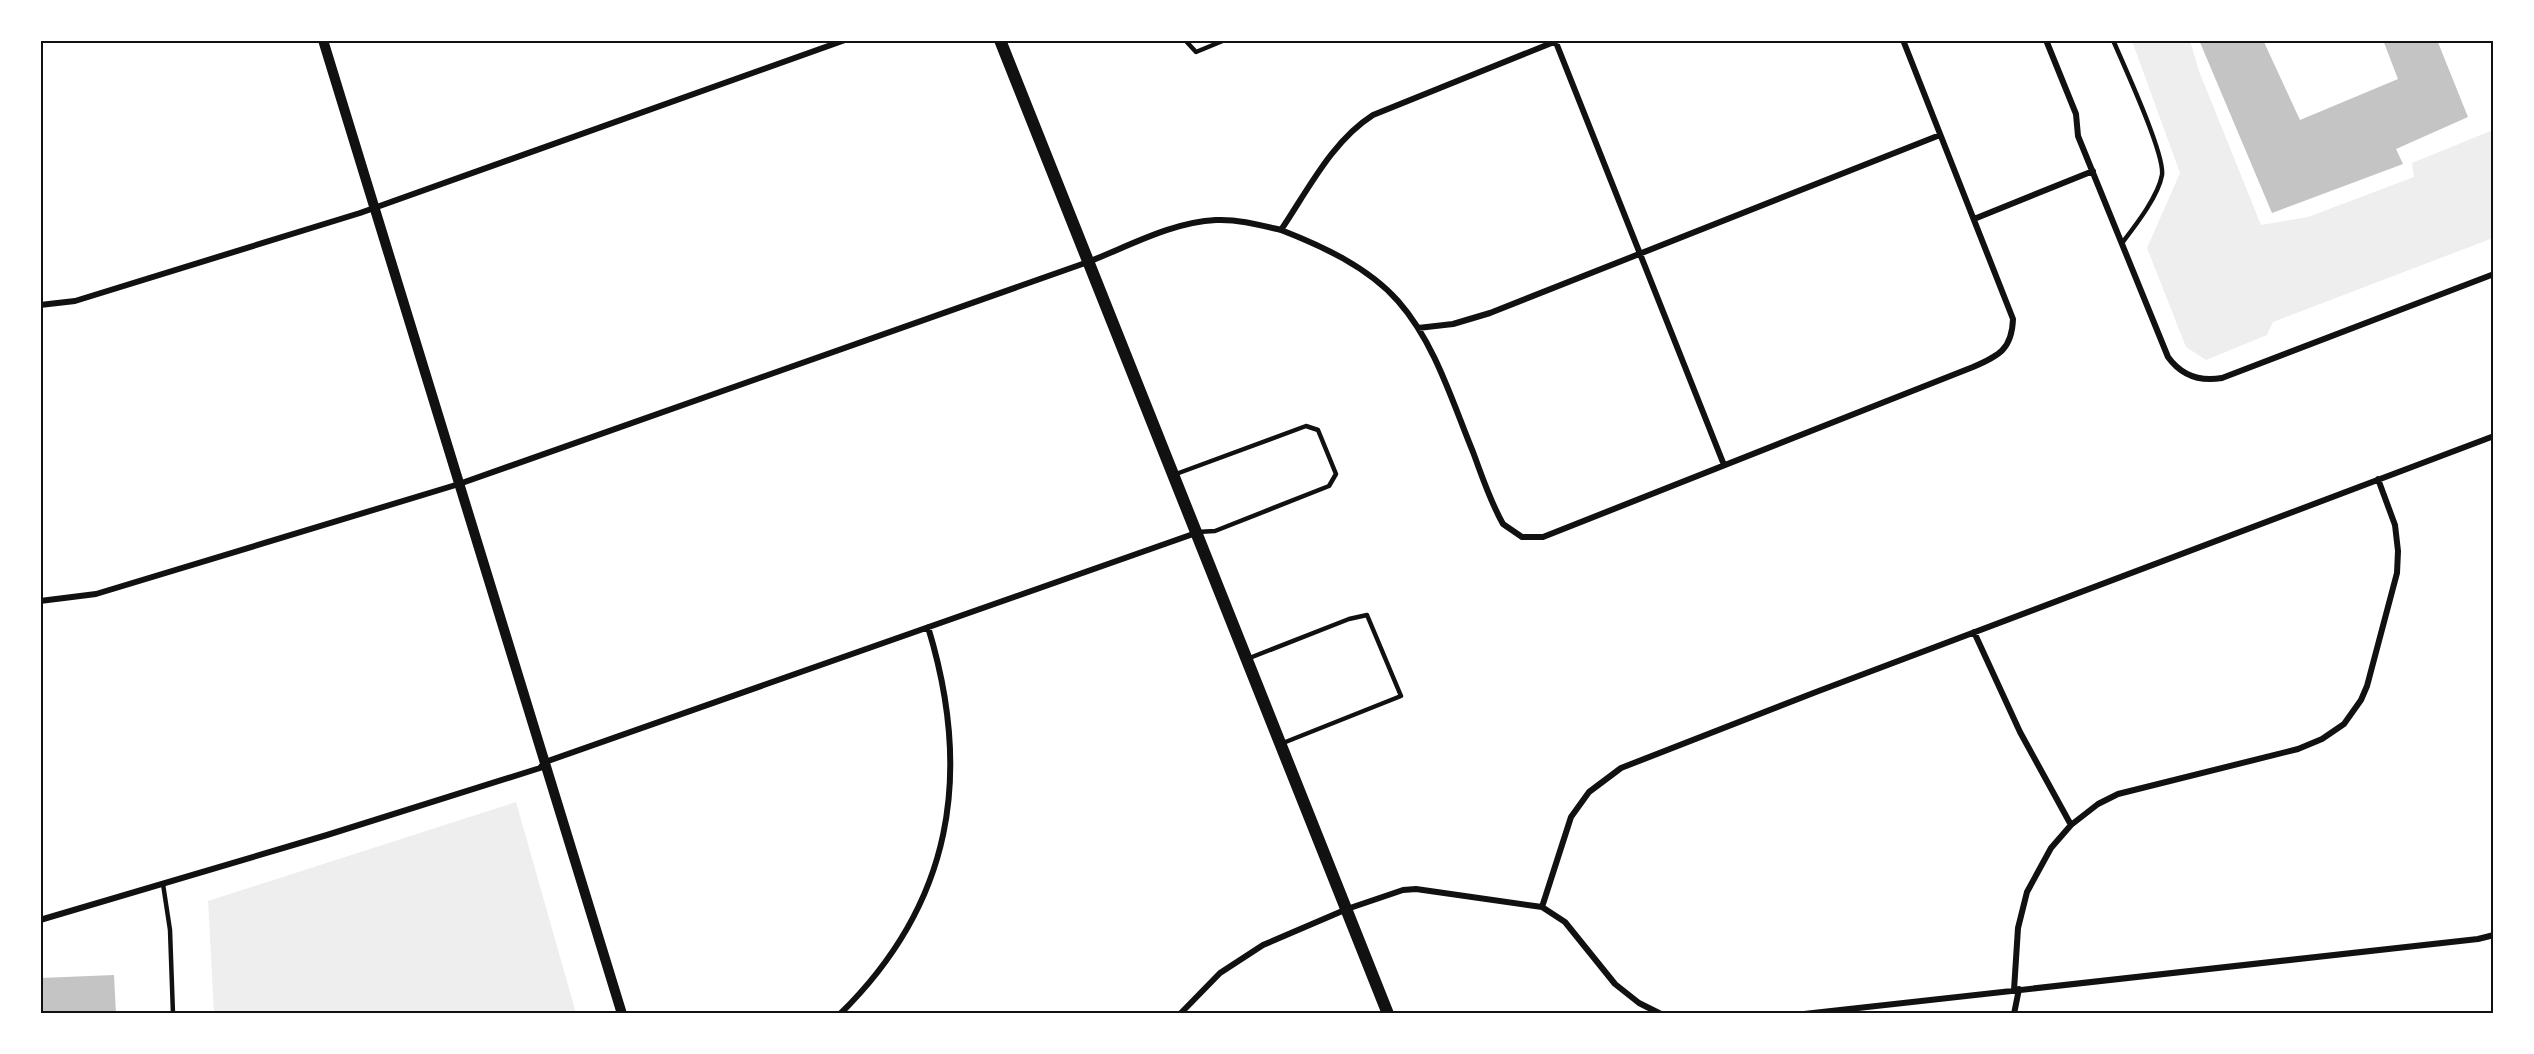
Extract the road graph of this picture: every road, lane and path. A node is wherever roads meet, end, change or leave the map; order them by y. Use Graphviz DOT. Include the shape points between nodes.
graph roads {
  1 [pos="323,40"];
  2 [pos="845,40"];
  3 [pos="1000,40"];
  4 [pos="1185,40"];
  5 [pos="1225,40"];
  6 [pos="1902,40"];
  7 [pos="2046,40"];
  8 [pos="2114,40"];
  9 [pos="1556,41"];
  10 [pos="1940,135"];
  11 [pos="2093,171"];
  12 [pos="374,207"];
  13 [pos="1974,219"];
  14 [pos="1281,230"];
  15 [pos="2122,243"];
  16 [pos="1640,254"];
  17 [pos="1088,262"];
  18 [pos="2493,274"];
  19 [pos="40,305"];
  20 [pos="1418,328"];
  21 [pos="2493,436"];
  22 [pos="1724,465"];
  23 [pos="1174,475"];
  24 [pos="2378,479"];
  25 [pos="459,484"];
  26 [pos="1197,532"];
  27 [pos="40,601"];
  28 [pos="928,627"];
  29 [pos="1974,632"];
  30 [pos="1247,659"];
  31 [pos="1281,744"];
  32 [pos="545,762"];
  33 [pos="2071,825"];
  34 [pos="163,884"];
  35 [pos="1542,907"];
  36 [pos="1347,909"];
  37 [pos="40,920"];
  38 [pos="2493,935"];
  39 [pos="2017,989"];
  40 [pos="174,1014"];
  41 [pos="622,1014"];
  42 [pos="840,1014"];
  43 [pos="1180,1014"];
  44 [pos="1388,1014"];
  45 [pos="1661,1014"];
  46 [pos="1804,1014"];
  47 [pos="2014,1014"];
  1 -- 12 [label="street"];
  2 -- 12 [label="street"];
  3 -- 17 [label="main road"];
  4 -- 5 [label="lane" via="1196,52"];
  6 -- 10 [label="street"];
  7 -- 11 [label="street" via="2076,114 2078,136"];
  8 -- 15 [label="lane" via="2159,153 2162,175 2147,208"];
  9 -- 14 [label="street" via="1363,121 1339,144"];
  9 -- 16 [label="street"];
  10 -- 13 [label="street"];
  10 -- 16 [label="street"];
  11 -- 13 [label="street"];
  11 -- 15 [label="street"];
  12 -- 19 [label="street" via="75,301"];
  12 -- 25 [label="street"];
  13 -- 22 [label="street" via="2013,319 2011,339 2003,351 1973,367"];
  14 -- 17 [label="street" via="1217,220 1189,224"];
  14 -- 20 [label="street" via="1358,268 1398,301"];
  15 -- 18 [label="street" via="2168,357 2181,371 2201,379 2222,378"];
  16 -- 20 [label="street" via="1482,316"];
  16 -- 22 [label="street"];
  17 -- 23 [label="main road"];
  17 -- 25 [label="street"];
  20 -- 22 [label="street" via="1438,366 1499,516 1515,534 1530,539 1543,537"];
  21 -- 24 [label="street"];
  23 -- 26 [label="main road"];
  23 -- 26 [label="lane" via="1306,426 1318,430 1336,474 1329,486 1215,531"];
  24 -- 29 [label="street"];
  24 -- 33 [label="street" via="2395,525 2397,573 2367,686 2344,724 2322,739 2298,748 2118,794"];
  25 -- 27 [label="street" via="96,594"];
  25 -- 32 [label="street"];
  26 -- 28 [label="street"];
  26 -- 30 [label="main road"];
  28 -- 32 [label="street"];
  28 -- 42 [label="street" via="948,710 951,760 946,825 935,867 905,934 884,965"];
  29 -- 33 [label="street" via="2020,732"];
  29 -- 35 [label="street" via="1612,773 1588,792 1571,817"];
  30 -- 31 [label="main road"];
  30 -- 31 [label="lane" via="1367,615 1401,696"];
  31 -- 36 [label="main road"];
  32 -- 34 [label="street" via="540,768"];
  32 -- 41 [label="street"];
  33 -- 39 [label="street" via="2051,848 2027,892 2018,928"];
  34 -- 37 [label="street"];
  34 -- 40 [label="lane" via="170,930"];
  35 -- 36 [label="street" via="1416,889"];
  35 -- 45 [label="street" via="1565,922 1626,994"];
  36 -- 43 [label="street" via="1241,958 1206,985"];
  36 -- 44 [label="main road"];
  38 -- 39 [label="street"];
  39 -- 46 [label="street"];
  39 -- 47 [label="street"];
}
